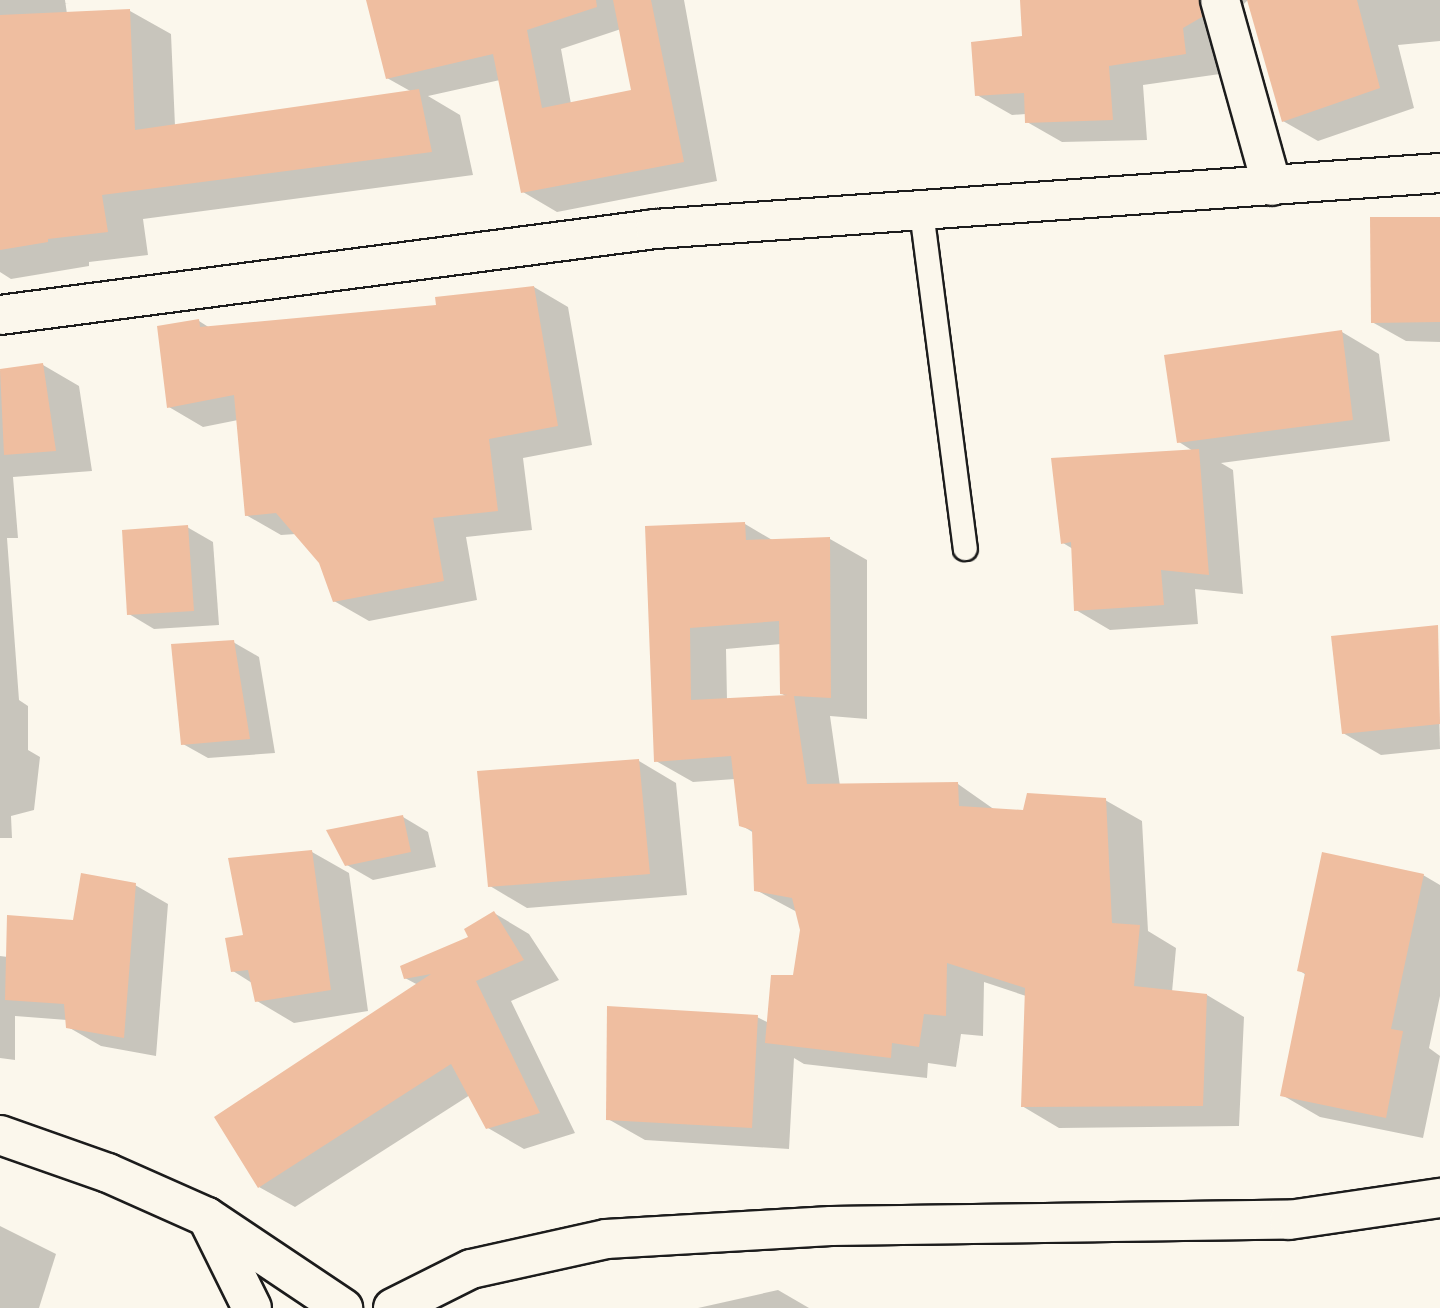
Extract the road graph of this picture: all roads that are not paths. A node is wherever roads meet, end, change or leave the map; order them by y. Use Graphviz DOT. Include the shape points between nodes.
graph roads {
  1 [pos="1220,0"];
  2 [pos="1440,173"];
  3 [pos="1272,186"];
  4 [pos="921,211"];
  5 [pos="0,315"];
  6 [pos="965,548"];
  7 [pos="0,1135"];
  8 [pos="1440,1198"];
  9 [pos="207,1217"];
  10 [pos="252,1308"];
  11 [pos="343,1308"];
  12 [pos="393,1308"];
  1 -- 3 [label="street"];
  2 -- 3 [label="street"];
  3 -- 4 [label="street"];
  4 -- 5 [label="street" via="655,229"];
  4 -- 6 [label="lane"];
  7 -- 9 [label="street" via="108,1173"];
  8 -- 12 [label="street" via="1289,1220 831,1226 606,1239 471,1269"];
  9 -- 10 [label="street"];
  9 -- 11 [label="street"];
}
